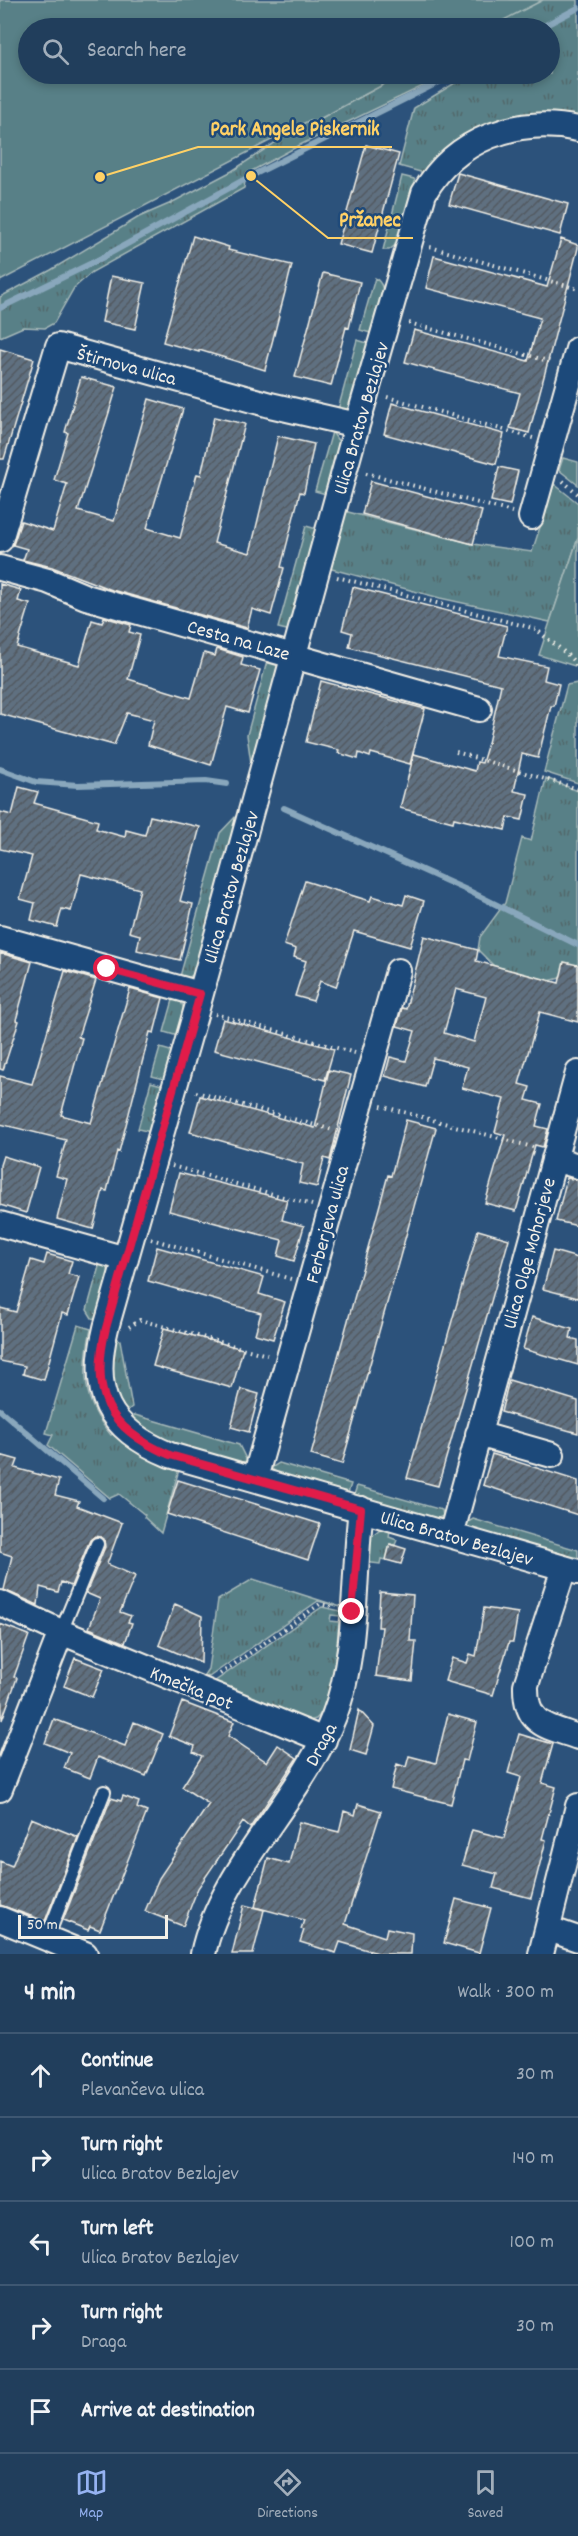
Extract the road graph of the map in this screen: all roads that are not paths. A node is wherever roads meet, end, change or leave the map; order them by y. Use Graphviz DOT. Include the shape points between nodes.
graph roads {
  1 [pos="578,129"];
  2 [pos="574,371"];
  3 [pos="357,425"];
  4 [pos="531,516"];
  5 [pos="0,540"];
  6 [pos="0,568"];
  7 [pos="295,655"];
  8 [pos="479,709"];
  9 [pos="0,938"];
  10 [pos="398,971"];
  11 [pos="202,1002"];
  12 [pos="578,1073"];
  13 [pos="555,1156"];
  14 [pos="578,1166"];
  15 [pos="0,1224"];
  16 [pos="126,1259"];
  17 [pos="478,1434"];
  18 [pos="552,1455"];
  19 [pos="255,1478"];
  20 [pos="361,1509"];
  21 [pos="450,1535"];
  22 [pos="97,1544"];
  23 [pos="571,1570"];
  24 [pos="0,1603"];
  25 [pos="61,1632"];
  26 [pos="578,1737"];
  27 [pos="324,1740"];
  28 [pos="0,1789"];
  29 [pos="104,1792"];
  30 [pos="578,1806"];
  31 [pos="0,1919"];
  32 [pos="549,1929"];
  33 [pos="47,1938"];
  34 [pos="578,1939"];
  35 [pos="86,1954"];
  36 [pos="203,1954"];
  37 [pos="541,1954"];
  1 -- 3 [label="street, Ulica Bratov Bezlajev" via="536,125 495,134 464,148 431,180 409,242"];
  2 -- 4 [label="street"];
  3 -- 5 [label="street, Štirnova ulica" via="58,346"];
  3 -- 7 [label="street, Ulica Bratov Bezlajev"];
  6 -- 7 [label="street, Cesta na Laze" via="87,597"];
  7 -- 8 [label="street, Cesta na Laze"];
  7 -- 11 [label="street, Ulica Bratov Bezlajev"];
  9 -- 11 [label="street"];
  10 -- 19 [label="street, Ferberjeva ulica"];
  11 -- 16 [label="street, Ulica Bratov Bezlajev" via="174,1086"];
  12 -- 13 [label="street, Ulica Olge Mohorjeve"];
  13 -- 14 [label="street"];
  13 -- 17 [label="street, Ulica Olge Mohorjeve"];
  15 -- 16 [label="street"];
  16 -- 19 [label="street, Ulica Bratov Bezlajev" via="100,1356 102,1389 111,1411 125,1430 149,1446"];
  17 -- 18 [label="street"];
  17 -- 21 [label="street, Ulica Olge Mohorjeve"];
  19 -- 20 [label="street, Ulica Bratov Bezlajev"];
  20 -- 21 [label="street, Ulica Bratov Bezlajev"];
  20 -- 27 [label="street, Draga" via="343,1685"];
  21 -- 23 [label="street, Ulica Bratov Bezlajev"];
  22 -- 25 [label="lane"];
  23 -- 26 [label="street" via="526,1685 526,1702 532,1716 542,1725"];
  24 -- 25 [label="street, Kmečka pot"];
  25 -- 27 [label="street, Kmečka pot"];
  25 -- 28 [label="street"];
  27 -- 36 [label="street, Draga" via="220,1905"];
  29 -- 33 [label="lane"];
  30 -- 32 [label="street"];
  31 -- 33 [label="street"];
  32 -- 34 [label="street"];
  32 -- 37 [label="street"];
  33 -- 35 [label="street"];
}
